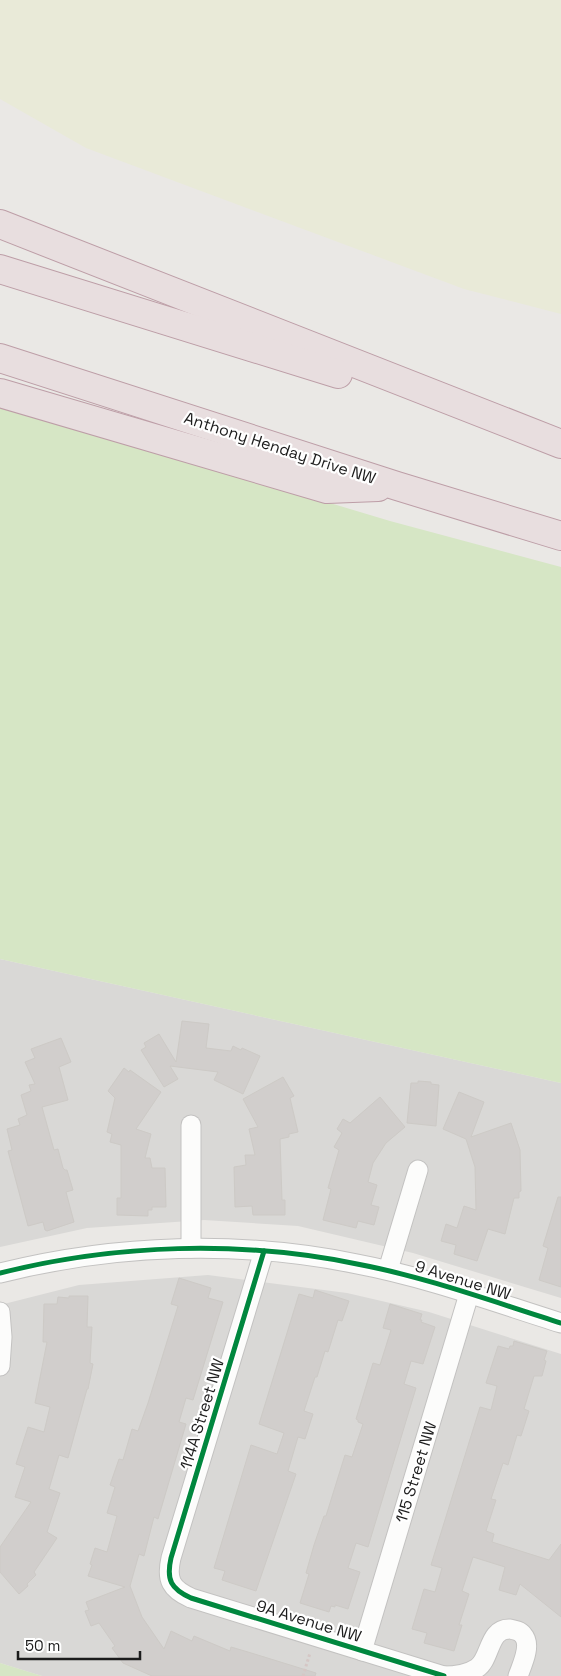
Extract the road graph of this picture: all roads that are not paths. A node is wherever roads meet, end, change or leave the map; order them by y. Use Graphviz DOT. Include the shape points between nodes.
graph roads {
  1 [pos="0,224"];
  2 [pos="0,269"];
  3 [pos="0,358"];
  4 [pos="0,393"];
  5 [pos="561,445"];
  6 [pos="397,486"];
  7 [pos="561,536"];
  8 [pos="191,1125"];
  9 [pos="418,1170"];
  10 [pos="190,1248"];
  11 [pos="264,1251"];
  12 [pos="388,1270"];
  13 [pos="0,1273"];
  14 [pos="470,1294"];
  15 [pos="0,1312"];
  16 [pos="561,1323"];
  17 [pos="0,1366"];
  18 [pos="172,1584"];
  19 [pos="362,1650"];
  20 [pos="443,1676"];
  21 [pos="518,1676"];
  1 -- 5 [label="highway"];
  2 -- 5 [label="highway"];
  3 -- 6 [label="highway, Anthony Henday Drive NW"];
  4 -- 6 [label="highway" via="327,489"];
  6 -- 7 [label="highway, Anthony Henday Drive NW"];
  8 -- 10 [label="street"];
  9 -- 12 [label="street"];
  10 -- 11 [label="street, 9 Avenue NW"];
  10 -- 13 [label="street, 9 Avenue NW" via="96,1254"];
  11 -- 12 [label="street, 9 Avenue NW"];
  11 -- 18 [label="street, 114A Street NW" via="171,1558 169,1574"];
  12 -- 14 [label="street, 9 Avenue NW"];
  14 -- 16 [label="street, 9 Avenue NW"];
  14 -- 19 [label="street, 115 Street NW"];
  15 -- 17 [label="street"];
  18 -- 19 [label="street, 9A Avenue NW" via="191,1598"];
  19 -- 20 [label="street, 9A Avenue NW"];
  20 -- 21 [label="street, 9A Avenue NW" via="462,1675 477,1668 484,1662 491,1641 506,1629 522,1633 527,1640"];
}
